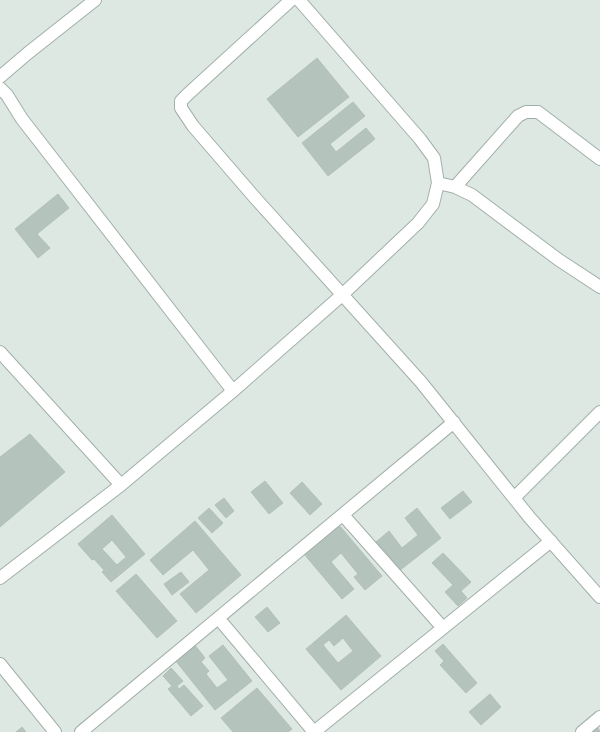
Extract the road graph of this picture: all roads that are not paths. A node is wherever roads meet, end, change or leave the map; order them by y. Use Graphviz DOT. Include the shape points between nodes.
graph roads {
  1 [pos="95,0"];
  2 [pos="291,0"];
  3 [pos="299,0"];
  4 [pos="0,77"];
  5 [pos="0,88"];
  6 [pos="600,160"];
  7 [pos="438,183"];
  8 [pos="456,186"];
  9 [pos="600,287"];
  10 [pos="342,295"];
  11 [pos="0,352"];
  12 [pos="233,391"];
  13 [pos="600,412"];
  14 [pos="454,422"];
  15 [pos="121,485"];
  16 [pos="514,497"];
  17 [pos="343,515"];
  18 [pos="551,541"];
  19 [pos="2,574"];
  20 [pos="600,597"];
  21 [pos="219,618"];
  22 [pos="443,628"];
  23 [pos="0,664"];
  24 [pos="600,717"];
  25 [pos="55,732"];
  26 [pos="81,732"];
  27 [pos="314,732"];
  28 [pos="582,732"];
  1 -- 4 [label="street"];
  2 -- 10 [label="street" via="188,94 181,101 181,108 193,126"];
  3 -- 7 [label="street" via="420,139 434,158"];
  5 -- 12 [label="street"];
  6 -- 8 [label="street" via="538,112 526,112 518,116"];
  7 -- 8 [label="street"];
  7 -- 10 [label="street" via="434,204 418,223"];
  8 -- 9 [label="street"];
  10 -- 12 [label="street"];
  10 -- 14 [label="street"];
  11 -- 15 [label="street"];
  12 -- 15 [label="street"];
  13 -- 16 [label="street"];
  14 -- 16 [label="street"];
  14 -- 17 [label="street"];
  15 -- 19 [label="street"];
  16 -- 18 [label="street"];
  17 -- 21 [label="street"];
  17 -- 22 [label="street"];
  18 -- 20 [label="street"];
  18 -- 22 [label="street"];
  21 -- 26 [label="street"];
  21 -- 27 [label="street"];
  22 -- 27 [label="street"];
  23 -- 25 [label="street"];
  24 -- 28 [label="street"];
}
